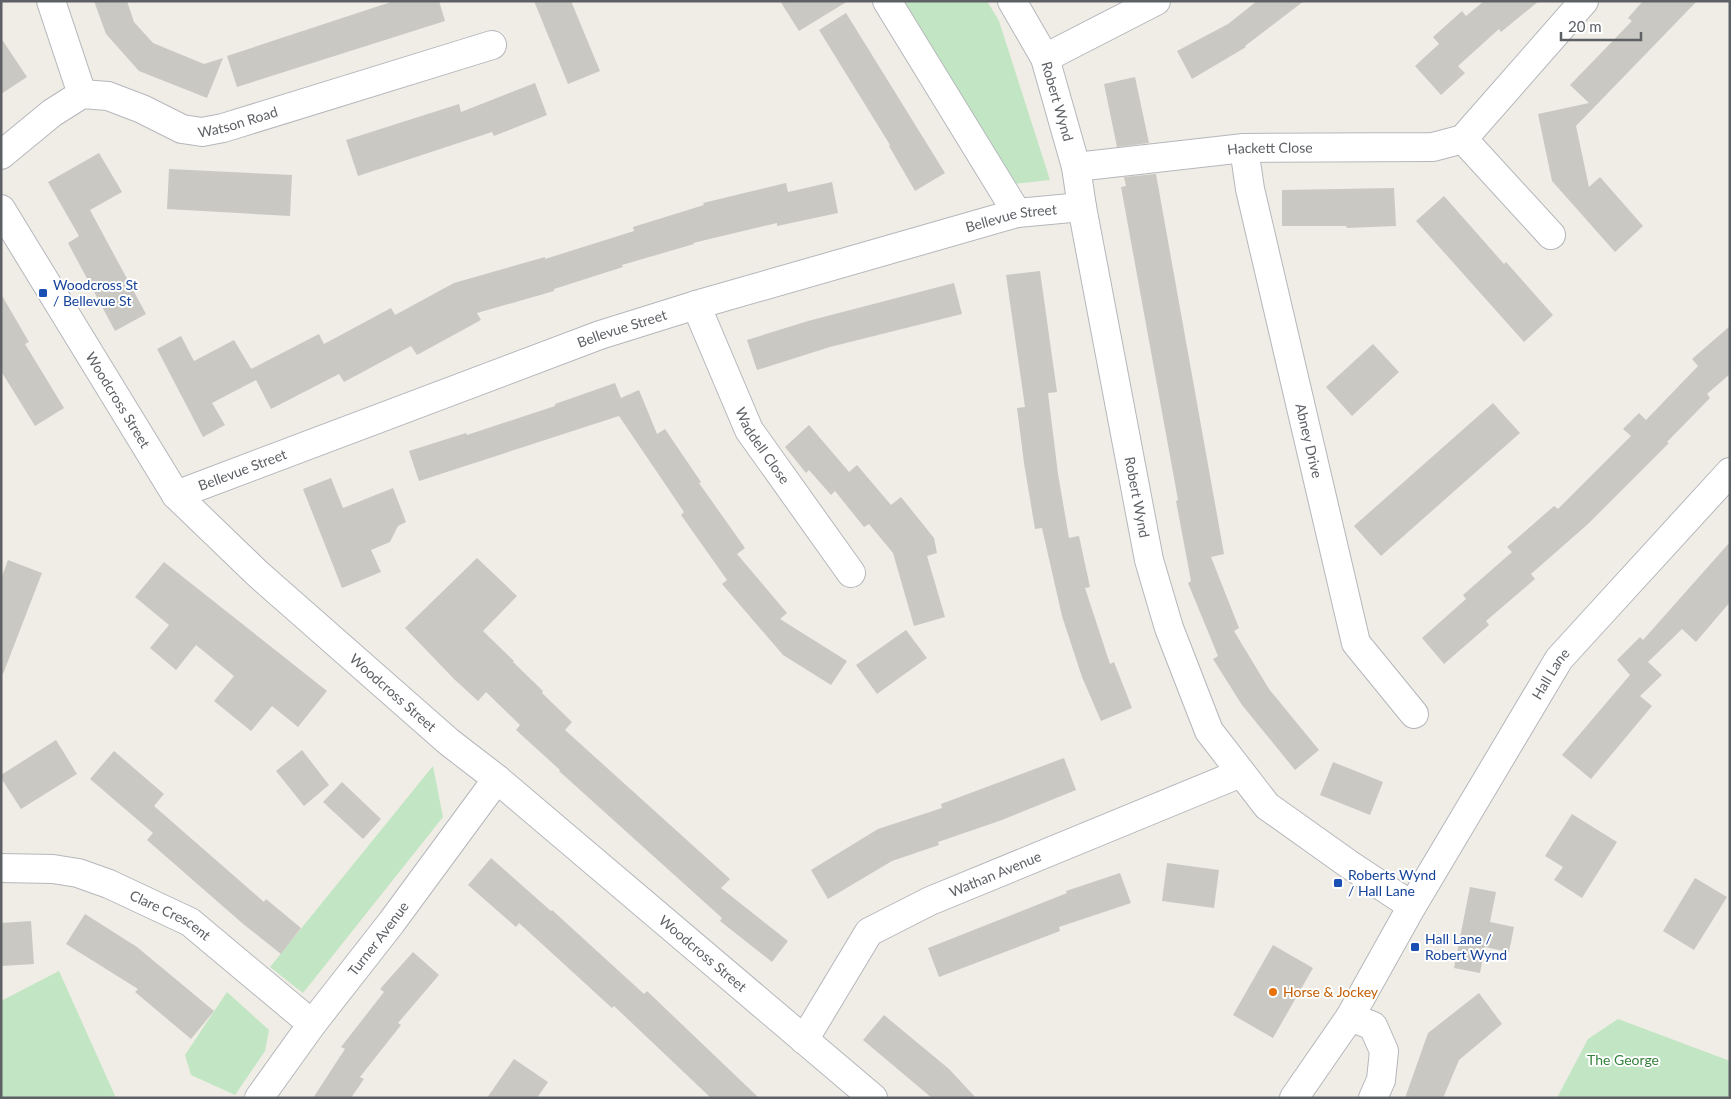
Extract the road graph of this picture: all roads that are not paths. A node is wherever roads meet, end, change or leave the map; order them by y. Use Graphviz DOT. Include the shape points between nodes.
graph roads {
  1 [pos="51,1"];
  2 [pos="887,1"];
  3 [pos="1012,1"];
  4 [pos="1156,1"];
  5 [pos="1584,1"];
  6 [pos="492,45"];
  7 [pos="1045,58"];
  8 [pos="82,94"];
  9 [pos="1463,139"];
  10 [pos="1244,148"];
  11 [pos="1,155"];
  12 [pos="1076,167"];
  13 [pos="1082,208"];
  14 [pos="1,209"];
  15 [pos="1017,214"];
  16 [pos="1551,235"];
  17 [pos="696,305"];
  18 [pos="1730,472"];
  19 [pos="176,495"];
  20 [pos="851,573"];
  21 [pos="1414,714"];
  22 [pos="1241,773"];
  23 [pos="497,779"];
  24 [pos="1,868"];
  25 [pos="1412,906"];
  26 [pos="1350,1017"];
  27 [pos="312,1024"];
  28 [pos="804,1040"];
  29 [pos="259,1098"];
  30 [pos="873,1098"];
  31 [pos="1294,1098"];
  32 [pos="1373,1098"];
  1 -- 8 [label="street"];
  2 -- 15 [label="street"];
  3 -- 7 [label="street, Robert Wynd"];
  4 -- 7 [label="street"];
  5 -- 9 [label="street"];
  6 -- 8 [label="street, Watson Road" via="202,132 182,129 108,96"];
  7 -- 12 [label="street, Robert Wynd"];
  8 -- 11 [label="street" via="52,113"];
  9 -- 10 [label="street, Hackett Close" via="1433,147"];
  9 -- 16 [label="street"];
  10 -- 12 [label="street, Hackett Close"];
  10 -- 21 [label="street, Abney Drive" via="1250,189 1356,643"];
  12 -- 13 [label="street, Robert Wynd"];
  13 -- 15 [label="street, Bellevue Street"];
  13 -- 22 [label="street, Robert Wynd" via="1149,560 1169,628 1209,731"];
  14 -- 19 [label="street, Woodcross Street"];
  15 -- 17 [label="street, Bellevue Street"];
  17 -- 19 [label="street, Bellevue Street" via="600,335"];
  17 -- 20 [label="street, Waddell Close" via="749,430"];
  18 -- 25 [label="street, Hall Lane" via="1559,660"];
  19 -- 23 [label="street, Woodcross Street" via="258,574 449,742"];
  22 -- 25 [label="street, Robert Wynd" via="1267,806"];
  22 -- 28 [label="street, Wathan Avenue" via="930,901 869,932"];
  23 -- 27 [label="street, Turner Avenue"];
  23 -- 28 [label="street, Woodcross Street"];
  24 -- 27 [label="street, Clare Crescent" via="78,873 110,884 190,922"];
  25 -- 26 [label="street, Hall Lane"];
  26 -- 31 [label="street, Hall Lane"];
  26 -- 32 [label="street" via="1373,1026 1384,1051 1381,1080"];
  27 -- 29 [label="street, Turner Avenue"];
  28 -- 30 [label="street, Woodcross Street"];
}
